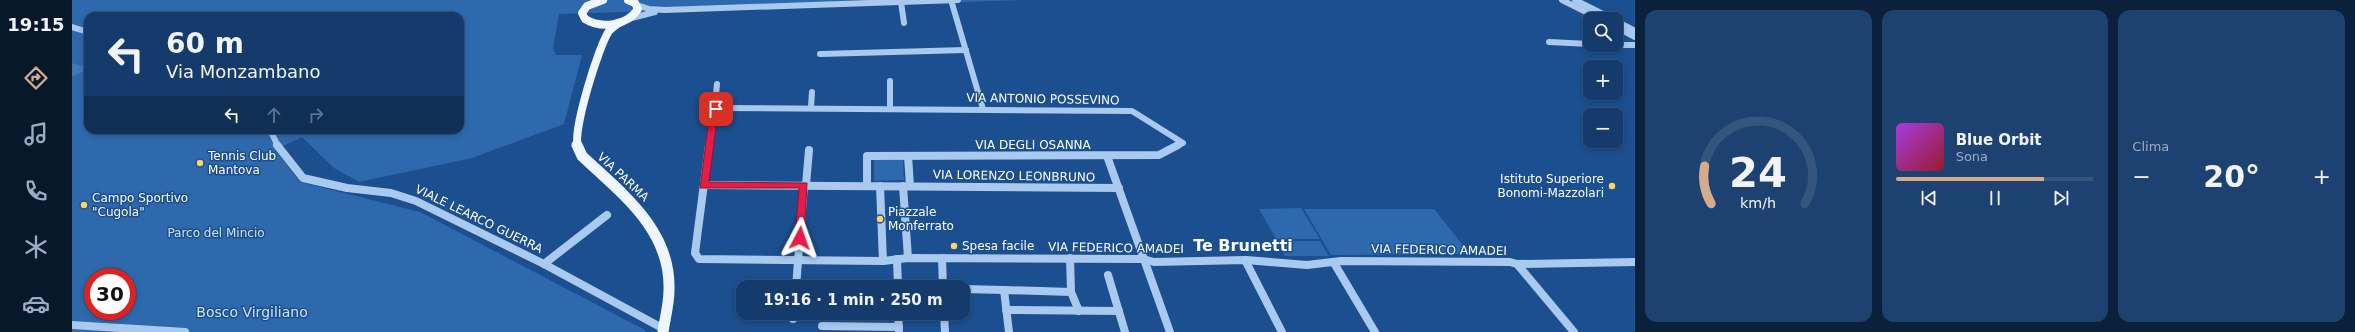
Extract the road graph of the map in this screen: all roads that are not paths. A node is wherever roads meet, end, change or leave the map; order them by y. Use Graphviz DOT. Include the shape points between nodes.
graph roads {
  1 [pos="600,0"];
  2 [pos="628,0"];
  3 [pos="951,0"];
  4 [pos="958,0"];
  5 [pos="1562,0"];
  6 [pos="1575,0"];
  7 [pos="868,2"];
  8 [pos="901,2"];
  9 [pos="637,5"];
  10 [pos="665,10"];
  11 [pos="1586,12"];
  12 [pos="1598,12"];
  13 [pos="623,21"];
  14 [pos="590,22"];
  15 [pos="904,23"];
  16 [pos="1623,25"];
  17 [pos="72,27"];
  18 [pos="84,31"];
  19 [pos="1623,31"];
  20 [pos="1635,31"];
  21 [pos="1635,37"];
  22 [pos="1550,42"];
  23 [pos="1583,44"];
  24 [pos="602,45"];
  25 [pos="1623,46"];
  26 [pos="1634,46"];
  27 [pos="966,50"];
  28 [pos="820,54"];
  29 [pos="890,81"];
  30 [pos="717,84"];
  31 [pos="812,92"];
  32 [pos="811,107"];
  33 [pos="718,108"];
  34 [pos="890,108"];
  35 [pos="983,109"];
  36 [pos="272,134"];
  37 [pos="809,150"];
  38 [pos="1159,155"];
  39 [pos="908,156"];
  40 [pos="1107,156"];
  41 [pos="805,185"];
  42 [pos="704,186"];
  43 [pos="867,186"];
  44 [pos="880,186"];
  45 [pos="907,186"];
  46 [pos="1119,188"];
  47 [pos="608,215"];
  48 [pos="798,258"];
  49 [pos="908,258"];
  50 [pos="942,258"];
  51 [pos="1070,258"];
  52 [pos="897,259"];
  53 [pos="1143,259"];
  54 [pos="1246,260"];
  55 [pos="883,261"];
  56 [pos="1635,262"];
  57 [pos="544,264"];
  58 [pos="1334,264"];
  59 [pos="1517,264"];
  60 [pos="1108,276"];
  61 [pos="796,280"];
  62 [pos="898,280"];
  63 [pos="944,280"];
  64 [pos="970,289"];
  65 [pos="1004,290"];
  66 [pos="1071,292"];
  67 [pos="1006,310"];
  68 [pos="1079,311"];
  69 [pos="1118,311"];
  70 [pos="944,320"];
  71 [pos="72,325"];
  72 [pos="822,326"];
  73 [pos="899,329"];
  74 [pos="664,331"];
  75 [pos="185,332"];
  76 [pos="945,332"];
  77 [pos="1009,332"];
  78 [pos="1125,332"];
  79 [pos="1170,332"];
  80 [pos="1282,332"];
  81 [pos="1375,332"];
  82 [pos="1574,332"];
  1 -- 14 [label="main road" via="583,11 583,17"];
  2 -- 9 [label="main road"];
  3 -- 4 [label="street"];
  3 -- 8 [label="street"];
  3 -- 27 [label="street"];
  5 -- 11 [label="street"];
  6 -- 12 [label="street"];
  7 -- 8 [label="street"];
  7 -- 10 [label="street"];
  8 -- 15 [label="street"];
  9 -- 10 [label="street"];
  9 -- 13 [label="main road, VIA PARMA" via="636,13"];
  10 -- 13 [label="street"];
  13 -- 14 [label="main road" via="604,25"];
  13 -- 24 [label="main road, VIA PARMA" via="610,30"];
  14 -- 24 [label="main road" via="598,31"];
  16 -- 20 [label="street"];
  17 -- 18 [label="street"];
  19 -- 21 [label="street"];
  22 -- 23 [label="street"];
  24 -- 74 [label="main road, VIA PARMA" via="576,127 576,142 582,156 640,211 660,241 669,289"];
  25 -- 26 [label="street"];
  27 -- 28 [label="street"];
  27 -- 35 [label="street"];
  29 -- 34 [label="street"];
  30 -- 33 [label="street" via="715,105"];
  31 -- 32 [label="street"];
  32 -- 33 [label="street, VIA ANTONIO POSSEVINO"];
  32 -- 34 [label="street, VIA ANTONIO POSSEVINO"];
  33 -- 42 [label="street" via="714,110"];
  34 -- 35 [label="street, VIA ANTONIO POSSEVINO"];
  35 -- 38 [label="street, VIA ANTONIO POSSEVINO" via="1132,111 1183,143"];
  36 -- 57 [label="street, VIALE LEARCO GUERRA" via="280,151 303,178 347,188 391,193 416,201"];
  37 -- 41 [label="street"];
  38 -- 40 [label="street, VIA DEGLI OSANNA"];
  39 -- 40 [label="street, VIA DEGLI OSANNA"];
  39 -- 43 [label="street, VIA DEGLI OSANNA" via="867,156"];
  39 -- 45 [label="street"];
  40 -- 46 [label="street"];
  41 -- 42 [label="street, VIA LORENZO LEONBRUNO"];
  41 -- 43 [label="street, VIA LORENZO LEONBRUNO"];
  41 -- 48 [label="street"];
  42 -- 48 [label="street, VIA FEDERICO AMADEI" via="695,253 699,259"];
  43 -- 44 [label="street, VIA LORENZO LEONBRUNO"];
  44 -- 45 [label="street, VIA LORENZO LEONBRUNO"];
  44 -- 55 [label="street"];
  45 -- 46 [label="street, VIA LORENZO LEONBRUNO"];
  45 -- 49 [label="street"];
  46 -- 53 [label="street"];
  47 -- 57 [label="street"];
  48 -- 55 [label="street, VIA FEDERICO AMADEI"];
  48 -- 61 [label="street"];
  49 -- 50 [label="street, VIA FEDERICO AMADEI"];
  49 -- 52 [label="street, VIA FEDERICO AMADEI"];
  50 -- 51 [label="street, VIA FEDERICO AMADEI"];
  50 -- 63 [label="street"];
  51 -- 53 [label="street, VIA FEDERICO AMADEI"];
  51 -- 66 [label="street"];
  52 -- 55 [label="street, VIA FEDERICO AMADEI"];
  52 -- 62 [label="street"];
  53 -- 54 [label="street, VIA FEDERICO AMADEI" via="1154,262"];
  53 -- 79 [label="street"];
  54 -- 58 [label="street, VIA FEDERICO AMADEI"];
  54 -- 80 [label="street"];
  56 -- 59 [label="street, VIA FEDERICO AMADEI"];
  57 -- 74 [label="street, VIALE LEARCO GUERRA"];
  58 -- 59 [label="street, VIA FEDERICO AMADEI" via="1349,261"];
  58 -- 81 [label="street"];
  59 -- 82 [label="street"];
  60 -- 69 [label="street"];
  64 -- 65 [label="street"];
  65 -- 66 [label="street"];
  65 -- 67 [label="street"];
  66 -- 68 [label="street"];
  67 -- 68 [label="street"];
  67 -- 77 [label="street"];
  68 -- 69 [label="street"];
  69 -- 78 [label="street"];
  70 -- 76 [label="street"];
  71 -- 75 [label="street"];
  72 -- 73 [label="street"];
}
